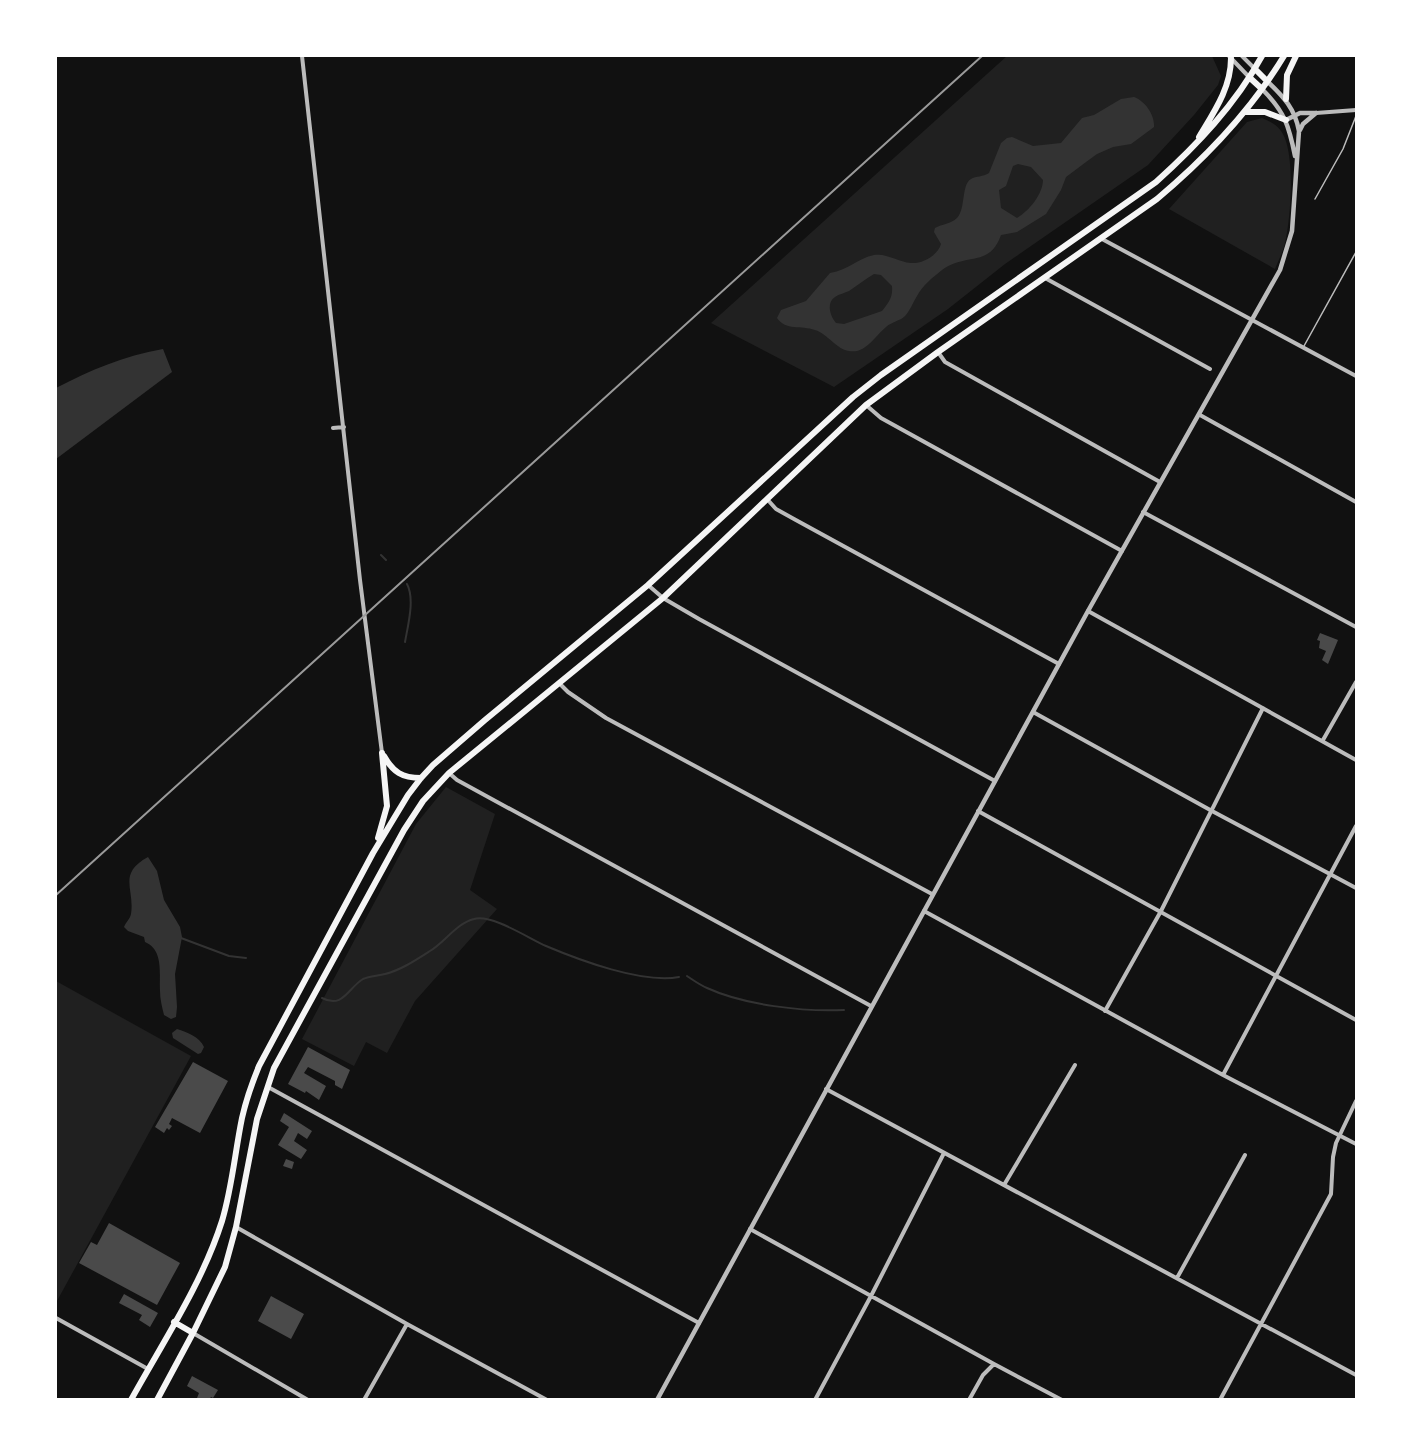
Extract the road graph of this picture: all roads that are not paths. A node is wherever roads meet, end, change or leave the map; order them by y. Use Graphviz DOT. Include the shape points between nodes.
graph roads {
  1 [pos="302,56"];
  2 [pos="1242,56"];
  3 [pos="1262,56"];
  4 [pos="1284,56"];
  5 [pos="1296,56"];
  6 [pos="1230,57"];
  7 [pos="1255,69"];
  8 [pos="1249,77"];
  9 [pos="1267,81"];
  10 [pos="1262,89"];
  11 [pos="1286,99"];
  12 [pos="1356,110"];
  13 [pos="1245,112"];
  14 [pos="1317,113"];
  15 [pos="1295,115"];
  16 [pos="1356,116"];
  17 [pos="1286,120"];
  18 [pos="1299,131"];
  19 [pos="1191,151"];
  20 [pos="1296,162"];
  21 [pos="1316,199"];
  22 [pos="1102,238"];
  23 [pos="1356,252"];
  24 [pos="1044,277"];
  25 [pos="1253,320"];
  26 [pos="1304,346"];
  27 [pos="938,352"];
  28 [pos="1210,369"];
  29 [pos="1356,374"];
  30 [pos="866,405"];
  31 [pos="1200,415"];
  32 [pos="344,427"];
  33 [pos="333,428"];
  34 [pos="1160,482"];
  35 [pos="767,499"];
  36 [pos="1356,502"];
  37 [pos="1143,512"];
  38 [pos="1122,551"];
  39 [pos="648,585"];
  40 [pos="663,598"];
  41 [pos="1088,611"];
  42 [pos="1356,627"];
  43 [pos="1059,664"];
  44 [pos="1356,682"];
  45 [pos="560,684"];
  46 [pos="1263,708"];
  47 [pos="1033,712"];
  48 [pos="1323,740"];
  49 [pos="382,753"];
  50 [pos="1356,760"];
  51 [pos="449,772"];
  52 [pos="421,778"];
  53 [pos="995,781"];
  54 [pos="1212,811"];
  55 [pos="978,812"];
  56 [pos="1356,826"];
  57 [pos="373,853"];
  58 [pos="1330,874"];
  59 [pos="1356,888"];
  60 [pos="932,894"];
  61 [pos="923,910"];
  62 [pos="1161,911"];
  63 [pos="1276,976"];
  64 [pos="871,1006"];
  65 [pos="1105,1011"];
  66 [pos="1356,1020"];
  67 [pos="1075,1065"];
  68 [pos="1223,1075"];
  69 [pos="253,1080"];
  70 [pos="267,1086"];
  71 [pos="826,1089"];
  72 [pos="1356,1101"];
  73 [pos="1340,1135"];
  74 [pos="1356,1144"];
  75 [pos="944,1153"];
  76 [pos="1245,1155"];
  77 [pos="1004,1185"];
  78 [pos="236,1227"];
  79 [pos="750,1228"];
  80 [pos="1177,1278"];
  81 [pos="871,1296"];
  82 [pos="56,1318"];
  83 [pos="174,1322"];
  84 [pos="699,1323"];
  85 [pos="1260,1323"];
  86 [pos="407,1324"];
  87 [pos="193,1333"];
  88 [pos="994,1364"];
  89 [pos="148,1369"];
  90 [pos="1356,1375"];
  91 [pos="131,1400"];
  92 [pos="156,1400"];
  93 [pos="308,1400"];
  94 [pos="364,1400"];
  95 [pos="547,1400"];
  96 [pos="657,1400"];
  97 [pos="815,1400"];
  98 [pos="969,1400"];
  99 [pos="1062,1400"];
  100 [pos="1220,1400"];
  1 -- 32 [label="street"];
  2 -- 7 [label="street"];
  3 -- 7 [label="highway"];
  4 -- 9 [label="highway"];
  5 -- 11 [label="highway" via="1287,75"];
  6 -- 8 [label="street"];
  6 -- 19 [label="highway" via="1231,72 1222,98"];
  7 -- 8 [label="highway"];
  7 -- 9 [label="highway"];
  8 -- 10 [label="highway"];
  8 -- 19 [label="highway"];
  9 -- 10 [label="highway"];
  9 -- 11 [label="street"];
  10 -- 13 [label="highway"];
  10 -- 17 [label="street" via="1276,102"];
  11 -- 15 [label="street"];
  12 -- 14 [label="street"];
  13 -- 17 [label="highway" via="1265,112"];
  13 -- 22 [label="highway" via="1185,175"];
  14 -- 15 [label="street"];
  14 -- 18 [label="street"];
  15 -- 17 [label="street"];
  15 -- 18 [label="street"];
  16 -- 21 [label="lane"];
  17 -- 20 [label="street"];
  18 -- 20 [label="street"];
  19 -- 39 [label="highway" via="1135,198 853,397"];
  20 -- 25 [label="street" via="1289,248"];
  22 -- 24 [label="highway"];
  22 -- 25 [label="street"];
  23 -- 26 [label="lane"];
  24 -- 27 [label="highway"];
  24 -- 28 [label="street"];
  25 -- 26 [label="street"];
  25 -- 31 [label="street"];
  26 -- 29 [label="street"];
  27 -- 30 [label="highway"];
  27 -- 34 [label="street" via="945,362"];
  30 -- 35 [label="highway"];
  30 -- 38 [label="street"];
  31 -- 34 [label="street"];
  31 -- 36 [label="street"];
  32 -- 33 [label="street"];
  32 -- 49 [label="street"];
  34 -- 37 [label="street"];
  35 -- 40 [label="highway"];
  35 -- 43 [label="street" via="776,509"];
  37 -- 38 [label="street"];
  37 -- 42 [label="street"];
  38 -- 41 [label="street"];
  39 -- 40 [label="street"];
  39 -- 52 [label="highway"];
  40 -- 45 [label="highway"];
  40 -- 53 [label="street"];
  41 -- 43 [label="street"];
  41 -- 46 [label="street"];
  43 -- 47 [label="street"];
  44 -- 48 [label="street"];
  45 -- 51 [label="highway"];
  45 -- 60 [label="street" via="606,718"];
  46 -- 48 [label="street"];
  46 -- 54 [label="street"];
  47 -- 53 [label="street"];
  47 -- 54 [label="street"];
  48 -- 50 [label="street"];
  49 -- 52 [label="highway" via="396,773"];
  49 -- 57 [label="highway" via="387,806"];
  51 -- 64 [label="street" via="457,780"];
  51 -- 70 [label="highway" via="404,830"];
  52 -- 57 [label="highway"];
  53 -- 55 [label="street"];
  54 -- 58 [label="street"];
  54 -- 62 [label="street"];
  55 -- 60 [label="street"];
  55 -- 62 [label="street"];
  56 -- 58 [label="street"];
  57 -- 69 [label="highway"];
  58 -- 59 [label="street"];
  58 -- 63 [label="street"];
  60 -- 61 [label="street"];
  61 -- 64 [label="street"];
  61 -- 65 [label="street"];
  62 -- 63 [label="street"];
  62 -- 65 [label="street"];
  63 -- 66 [label="street"];
  63 -- 68 [label="street"];
  64 -- 71 [label="street"];
  65 -- 68 [label="street"];
  67 -- 77 [label="street"];
  68 -- 73 [label="street"];
  69 -- 70 [label="highway"];
  69 -- 83 [label="highway" via="221,1222"];
  70 -- 78 [label="highway"];
  70 -- 84 [label="street"];
  71 -- 75 [label="street"];
  71 -- 79 [label="street"];
  72 -- 73 [label="street"];
  73 -- 74 [label="street"];
  73 -- 85 [label="street" via="1333,1157 1331,1194"];
  75 -- 77 [label="street"];
  75 -- 81 [label="street"];
  76 -- 80 [label="street"];
  77 -- 80 [label="street"];
  78 -- 86 [label="street"];
  78 -- 87 [label="highway" via="225,1267"];
  79 -- 81 [label="street"];
  79 -- 84 [label="street"];
  80 -- 85 [label="street"];
  81 -- 88 [label="street"];
  81 -- 97 [label="street"];
  82 -- 89 [label="street"];
  83 -- 87 [label="highway"];
  83 -- 89 [label="highway"];
  84 -- 96 [label="street"];
  85 -- 90 [label="street"];
  85 -- 100 [label="street"];
  86 -- 94 [label="street"];
  86 -- 95 [label="street"];
  87 -- 92 [label="highway"];
  87 -- 93 [label="street"];
  88 -- 98 [label="street"];
  88 -- 99 [label="street"];
  89 -- 91 [label="highway"];
}
